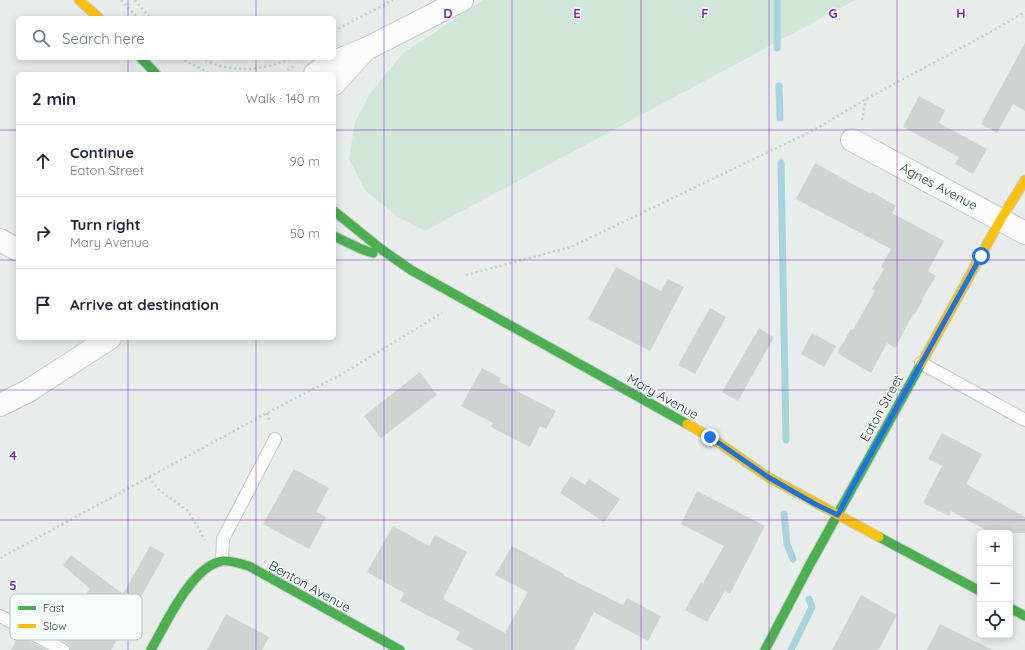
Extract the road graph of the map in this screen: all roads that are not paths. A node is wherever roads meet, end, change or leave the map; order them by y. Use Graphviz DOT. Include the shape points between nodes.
graph roads {
  1 [pos="79,0"];
  2 [pos="462,0"];
  3 [pos="97,16"];
  4 [pos="368,48"];
  5 [pos="143,60"];
  6 [pos="154,72"];
  7 [pos="318,72"];
  8 [pos="336,82"];
  9 [pos="857,131"];
  10 [pos="1025,180"];
  11 [pos="336,213"];
  12 [pos="1001,219"];
  13 [pos="1025,233"];
  14 [pos="336,237"];
  15 [pos="0,240"];
  16 [pos="16,249"];
  17 [pos="395,260"];
  18 [pos="107,340"];
  19 [pos="921,363"];
  20 [pos="0,405"];
  21 [pos="1025,420"];
  22 [pos="275,439"];
  23 [pos="838,515"];
  24 [pos="222,560"];
  25 [pos="977,590"];
  26 [pos="1013,610"];
  27 [pos="0,616"];
  28 [pos="1025,616"];
  29 [pos="10,621"];
  30 [pos="44,640"];
  31 [pos="63,650"];
  32 [pos="151,650"];
  33 [pos="400,650"];
  34 [pos="765,650"];
  1 -- 3 [label="street"];
  2 -- 4 [label="street"];
  4 -- 7 [label="street" via="331,63"];
  4 -- 8 [label="street"];
  5 -- 6 [label="street"];
  9 -- 12 [label="street, Agnes Avenue"];
  10 -- 12 [label="street, Eaton Street"];
  11 -- 17 [label="street, Mary Avenue"];
  12 -- 13 [label="street, Agnes Avenue"];
  12 -- 19 [label="street, Eaton Street"];
  14 -- 17 [label="street, Mary Avenue" via="361,249"];
  15 -- 16 [label="street"];
  17 -- 23 [label="street, Mary Avenue" via="710,437 768,477"];
  18 -- 20 [label="street" via="28,391"];
  19 -- 21 [label="lane"];
  19 -- 23 [label="street, Eaton Street"];
  22 -- 24 [label="lane" via="223,539"];
  23 -- 25 [label="street, Mary Avenue"];
  23 -- 34 [label="street, Eaton Street"];
  24 -- 32 [label="street" via="205,568 186,589"];
  24 -- 33 [label="street, Benton Avenue" via="249,566"];
  26 -- 28 [label="street"];
  27 -- 29 [label="lane"];
  30 -- 31 [label="lane"];
}
